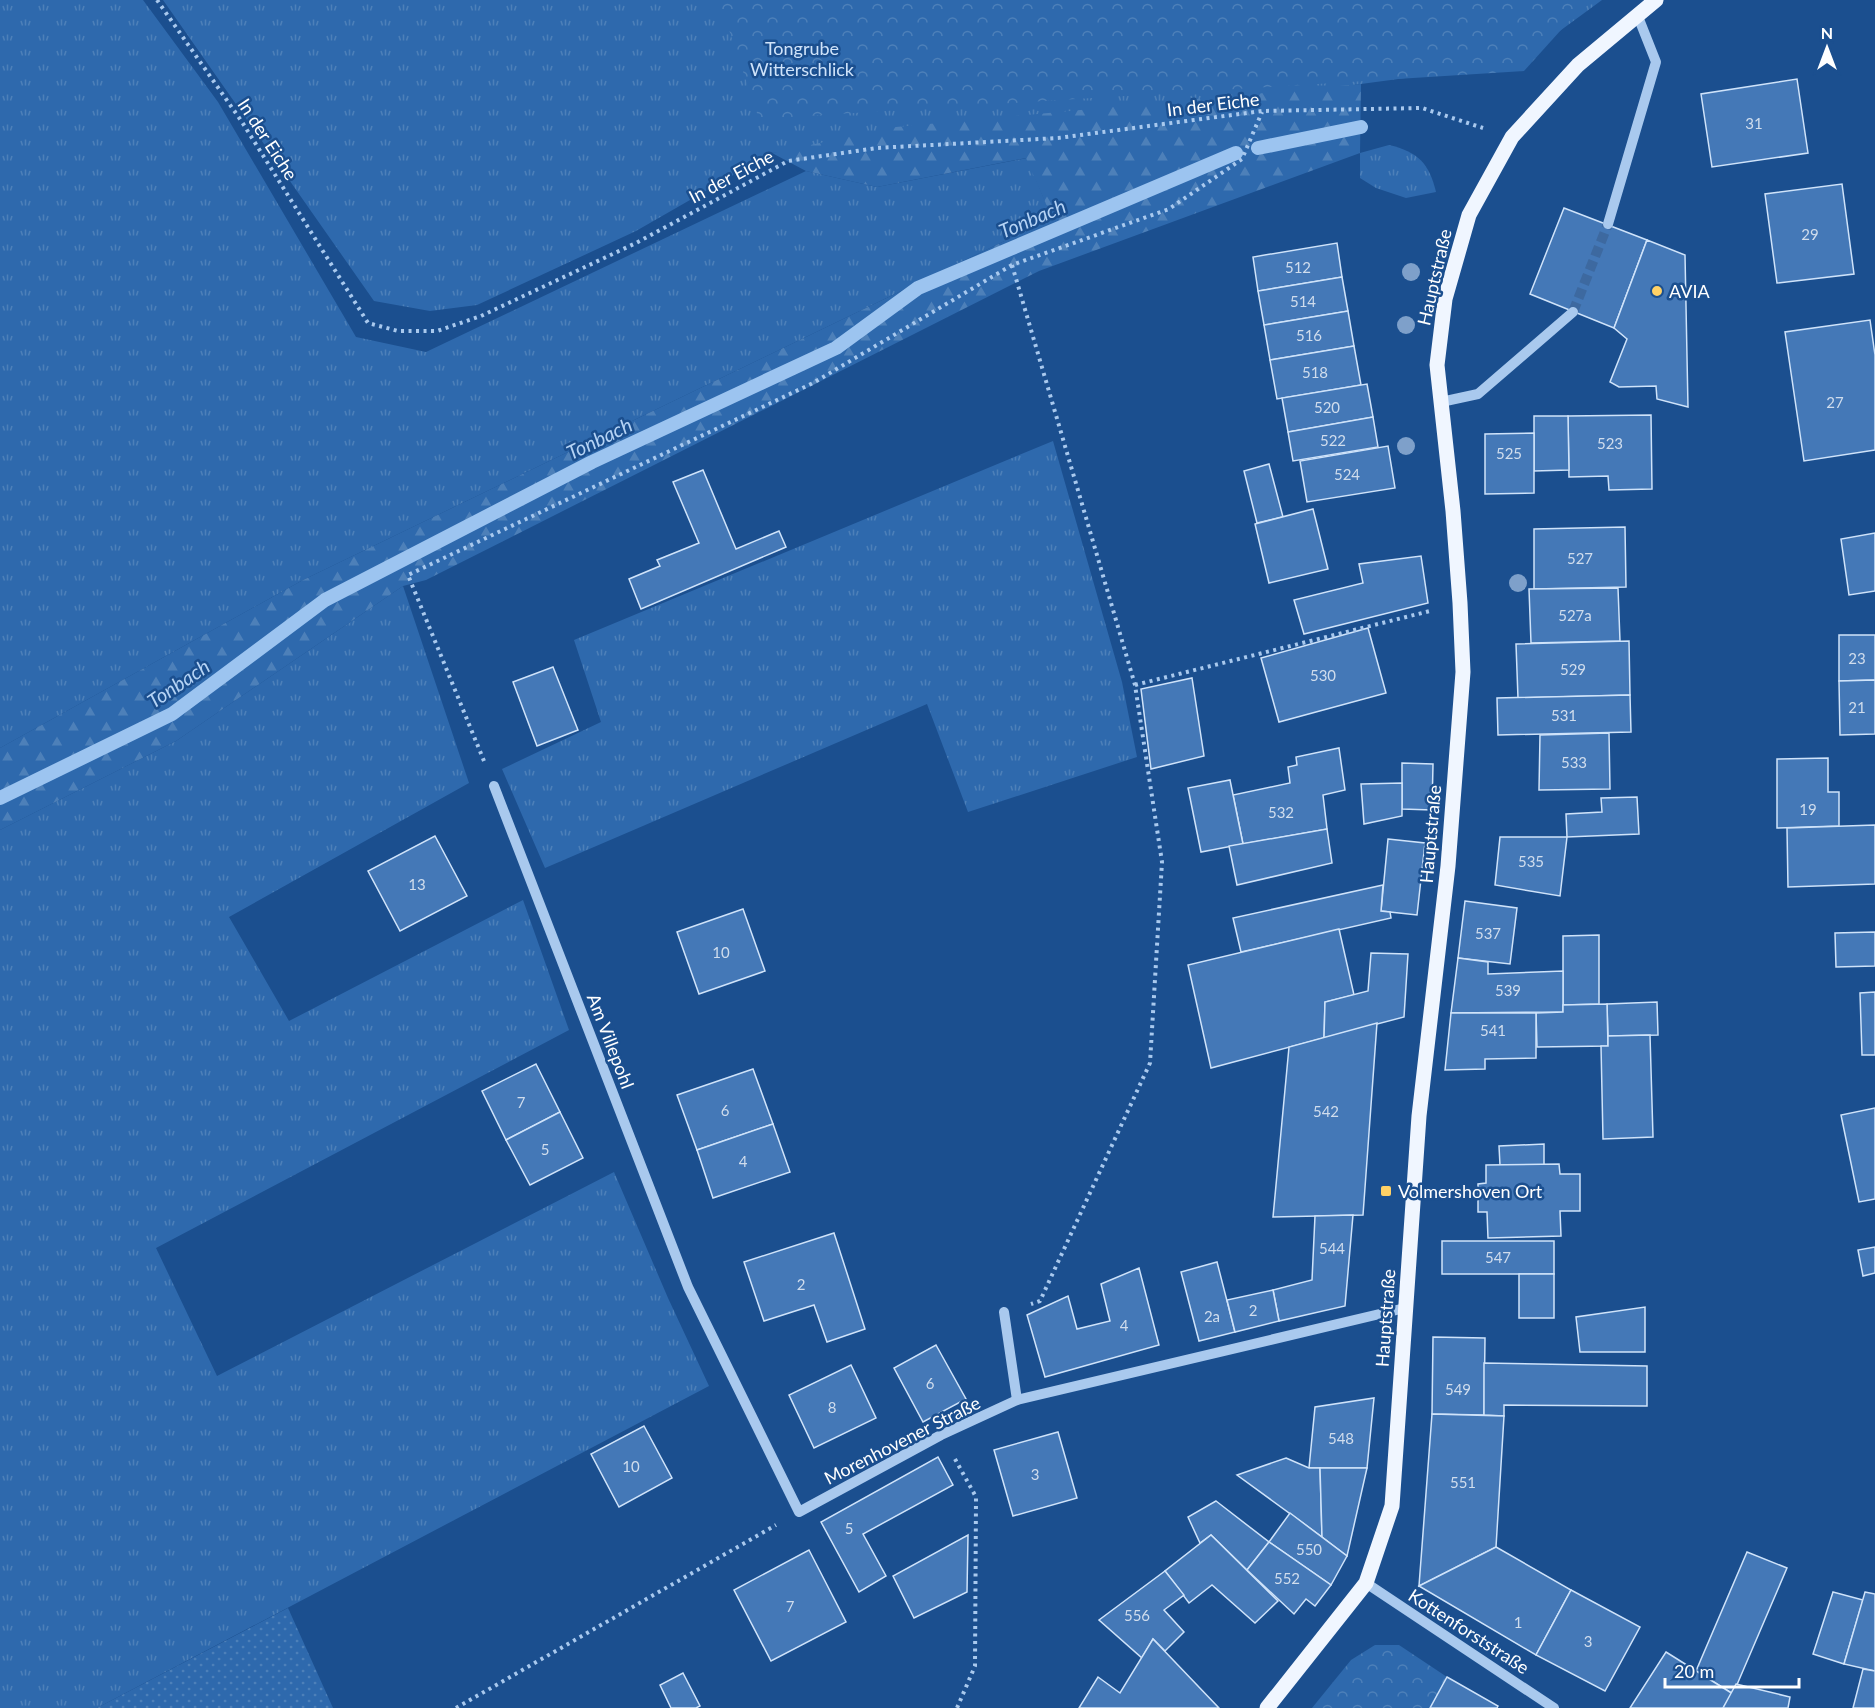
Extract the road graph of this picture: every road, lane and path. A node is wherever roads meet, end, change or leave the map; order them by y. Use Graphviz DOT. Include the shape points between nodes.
graph roads {
  1 [pos="157,0"];
  2 [pos="1656,0"];
  3 [pos="1637,14"];
  4 [pos="1262,111"];
  5 [pos="1512,137"];
  6 [pos="1608,224"];
  7 [pos="1012,265"];
  8 [pos="1573,312"];
  9 [pos="1441,402"];
  10 [pos="1460,603"];
  11 [pos="1135,685"];
  12 [pos="494,786"];
  13 [pos="1405,1308"];
  14 [pos="1004,1312"];
  15 [pos="1017,1400"];
  16 [pos="941,1435"];
  17 [pos="799,1512"];
  18 [pos="1366,1583"];
  19 [pos="456,1708"];
  20 [pos="957,1708"];
  21 [pos="1267,1708"];
  22 [pos="1554,1708"];
  1 -- 4 [label="path, In der Eiche" via="242,122 368,322 398,331 437,331 481,316 636,243 788,161 877,148 1058,138"];
  2 -- 3 [label="main road, Hauptstraße"];
  3 -- 5 [label="main road, Hauptstraße" via="1578,65"];
  3 -- 6 [label="street" via="1656,62"];
  4 -- 5 [label="path, In der Eiche" via="1422,108"];
  4 -- 7 [label="path" via="1242,159 1169,209"];
  5 -- 9 [label="main road, Hauptstraße" via="1469,215 1445,299 1437,365"];
  7 -- 11 [label="path"];
  7 -- 12 [label="path" via="813,383 408,575"];
  8 -- 9 [label="street" via="1478,394"];
  9 -- 10 [label="main road, Hauptstraße"];
  10 -- 11 [label="path"];
  10 -- 13 [label="main road, Hauptstraße" via="1463,672 1448,866 1419,1116"];
  11 -- 14 [label="path" via="1162,862 1150,1063 1040,1301"];
  12 -- 17 [label="street, Am Villepohl" via="688,1287"];
  13 -- 15 [label="street, Morenhovener Straße"];
  13 -- 18 [label="main road, Hauptstraße" via="1392,1506"];
  14 -- 15 [label="street"];
  15 -- 16 [label="street, Morenhovener Straße"];
  16 -- 17 [label="street, Morenhovener Straße"];
  16 -- 20 [label="path" via="976,1497 975,1666"];
  17 -- 19 [label="path"];
  18 -- 21 [label="main road, Hauptstraße"];
  18 -- 22 [label="street, Kottenforststraße"];
}
